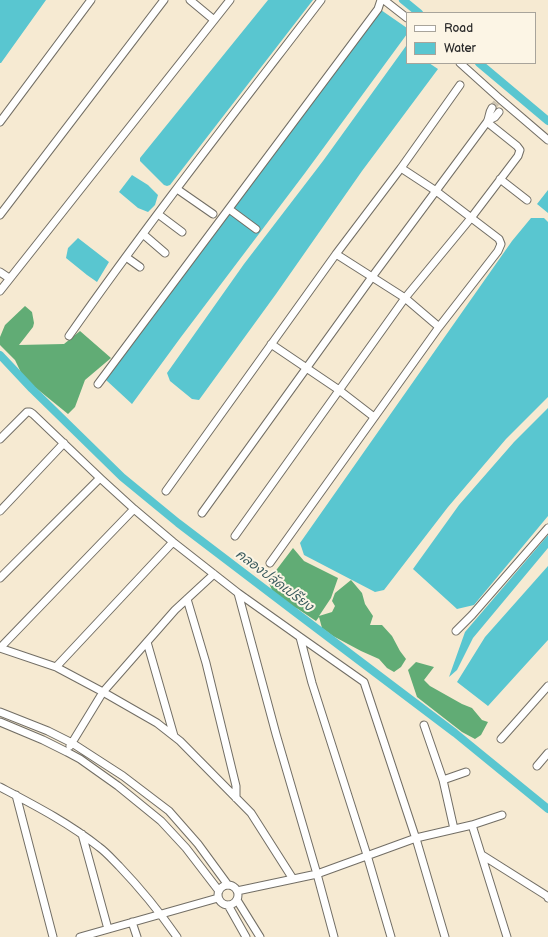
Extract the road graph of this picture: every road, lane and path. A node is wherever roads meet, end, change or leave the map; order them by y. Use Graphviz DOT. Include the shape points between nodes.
graph roads {
  1 [pos="92,0"];
  2 [pos="164,0"];
  3 [pos="190,0"];
  4 [pos="230,0"];
  5 [pos="321,0"];
  6 [pos="381,0"];
  7 [pos="389,2"];
  8 [pos="406,17"];
  9 [pos="214,20"];
  10 [pos="461,64"];
  11 [pos="460,85"];
  12 [pos="496,103"];
  13 [pos="503,108"];
  14 [pos="488,121"];
  15 [pos="0,122"];
  16 [pos="548,140"];
  17 [pos="400,168"];
  18 [pos="500,179"];
  19 [pos="177,189"];
  20 [pos="436,191"];
  21 [pos="527,200"];
  22 [pos="229,209"];
  23 [pos="158,214"];
  24 [pos="213,214"];
  25 [pos="0,215"];
  26 [pos="471,218"];
  27 [pos="256,229"];
  28 [pos="182,232"];
  29 [pos="143,234"];
  30 [pos="165,253"];
  31 [pos="336,254"];
  32 [pos="126,257"];
  33 [pos="140,267"];
  34 [pos="0,272"];
  35 [pos="372,277"];
  36 [pos="9,278"];
  37 [pos="0,291"];
  38 [pos="405,298"];
  39 [pos="439,327"];
  40 [pos="69,336"];
  41 [pos="271,344"];
  42 [pos="307,368"];
  43 [pos="98,384"];
  44 [pos="340,390"];
  45 [pos="374,418"];
  46 [pos="0,439"];
  47 [pos="64,443"];
  48 [pos="100,478"];
  49 [pos="166,491"];
  50 [pos="134,509"];
  51 [pos="0,511"];
  52 [pos="202,513"];
  53 [pos="548,528"];
  54 [pos="235,536"];
  55 [pos="173,542"];
  56 [pos="270,563"];
  57 [pos="214,574"];
  58 [pos="0,578"];
  59 [pos="238,593"];
  60 [pos="187,599"];
  61 [pos="456,632"];
  62 [pos="300,637"];
  63 [pos="147,642"];
  64 [pos="0,648"];
  65 [pos="56,667"];
  66 [pos="548,686"];
  67 [pos="103,692"];
  68 [pos="0,712"];
  69 [pos="0,722"];
  70 [pos="424,726"];
  71 [pos="174,736"];
  72 [pos="501,739"];
  73 [pos="72,743"];
  74 [pos="67,752"];
  75 [pos="548,753"];
  76 [pos="537,766"];
  77 [pos="466,772"];
  78 [pos="443,780"];
  79 [pos="0,786"];
  80 [pos="16,795"];
  81 [pos="236,798"];
  82 [pos="502,815"];
  83 [pos="472,825"];
  84 [pos="454,829"];
  85 [pos="82,834"];
  86 [pos="416,838"];
  87 [pos="482,854"];
  88 [pos="368,855"];
  89 [pos="317,874"];
  90 [pos="293,879"];
  91 [pos="228,885"];
  92 [pos="237,891"];
  93 [pos="219,895"];
  94 [pos="548,897"];
  95 [pos="237,900"];
  96 [pos="228,905"];
  97 [pos="161,914"];
  98 [pos="132,922"];
  99 [pos="108,928"];
  100 [pos="53,937"];
  101 [pos="82,937"];
  102 [pos="137,937"];
  103 [pos="177,937"];
  104 [pos="246,937"];
  105 [pos="260,937"];
  106 [pos="334,937"];
  107 [pos="391,937"];
  108 [pos="445,937"];
  109 [pos="507,937"];
  1 -- 15 [label="street"];
  2 -- 25 [label="street"];
  3 -- 9 [label="street"];
  4 -- 9 [label="street"];
  5 -- 19 [label="street"];
  6 -- 22 [label="street" via="378,10"];
  7 -- 8 [label="street"];
  9 -- 36 [label="street"];
  10 -- 12 [label="street"];
  11 -- 17 [label="street"];
  12 -- 13 [label="street"];
  12 -- 14 [label="street" via="489,112"];
  13 -- 14 [label="street"];
  13 -- 16 [label="street"];
  14 -- 18 [label="street" via="520,150"];
  14 -- 20 [label="street"];
  17 -- 20 [label="street"];
  17 -- 31 [label="street"];
  18 -- 21 [label="street"];
  18 -- 26 [label="street"];
  19 -- 23 [label="street"];
  19 -- 24 [label="street"];
  20 -- 26 [label="street"];
  20 -- 35 [label="street"];
  22 -- 27 [label="street"];
  22 -- 43 [label="street"];
  23 -- 28 [label="street"];
  23 -- 29 [label="street"];
  26 -- 38 [label="street"];
  26 -- 39 [label="street" via="499,239 501,244"];
  29 -- 30 [label="street"];
  29 -- 32 [label="street"];
  31 -- 35 [label="street"];
  31 -- 41 [label="street"];
  32 -- 33 [label="street"];
  32 -- 40 [label="street"];
  34 -- 36 [label="street"];
  35 -- 38 [label="street"];
  35 -- 42 [label="street"];
  36 -- 37 [label="street"];
  38 -- 39 [label="street"];
  38 -- 44 [label="street"];
  39 -- 45 [label="street"];
  41 -- 42 [label="street"];
  41 -- 49 [label="street"];
  42 -- 44 [label="street"];
  42 -- 52 [label="street"];
  44 -- 45 [label="street"];
  44 -- 54 [label="street"];
  45 -- 56 [label="street"];
  46 -- 47 [label="street" via="27,412 30,412"];
  47 -- 48 [label="street"];
  47 -- 51 [label="street"];
  48 -- 50 [label="street"];
  48 -- 58 [label="street"];
  50 -- 55 [label="street"];
  50 -- 64 [label="street"];
  53 -- 61 [label="street"];
  55 -- 57 [label="street"];
  55 -- 65 [label="street"];
  57 -- 59 [label="street"];
  57 -- 60 [label="street"];
  59 -- 62 [label="street"];
  59 -- 89 [label="street"];
  60 -- 63 [label="street"];
  60 -- 81 [label="street" via="206,663 236,786"];
  62 -- 86 [label="street" via="364,682"];
  62 -- 88 [label="street" via="312,683"];
  63 -- 67 [label="street"];
  63 -- 71 [label="street"];
  64 -- 65 [label="street"];
  65 -- 67 [label="street"];
  66 -- 72 [label="street"];
  67 -- 71 [label="street" via="157,723"];
  67 -- 73 [label="street"];
  68 -- 73 [label="street"];
  69 -- 74 [label="street"];
  70 -- 78 [label="street"];
  71 -- 81 [label="street"];
  73 -- 74 [label="street"];
  73 -- 91 [label="street" via="122,776 169,812 198,844"];
  74 -- 93 [label="street" via="118,786 161,821 186,848"];
  75 -- 76 [label="street"];
  77 -- 78 [label="street"];
  78 -- 84 [label="street"];
  79 -- 80 [label="street"];
  80 -- 85 [label="street"];
  80 -- 100 [label="street"];
  81 -- 90 [label="street" via="251,813"];
  82 -- 83 [label="street"];
  83 -- 84 [label="street"];
  83 -- 87 [label="street"];
  84 -- 86 [label="street"];
  85 -- 97 [label="street" via="101,848 139,886"];
  85 -- 99 [label="street"];
  86 -- 88 [label="street"];
  86 -- 108 [label="street"];
  87 -- 94 [label="street"];
  87 -- 109 [label="street"];
  88 -- 89 [label="street"];
  88 -- 107 [label="street"];
  89 -- 90 [label="street"];
  89 -- 106 [label="street"];
  90 -- 92 [label="street"];
  91 -- 92 [label="street"];
  91 -- 93 [label="street" via="223,886"];
  92 -- 95 [label="street"];
  93 -- 96 [label="street" via="222,903"];
  93 -- 97 [label="street"];
  95 -- 96 [label="street"];
  95 -- 105 [label="street"];
  96 -- 104 [label="street"];
  97 -- 98 [label="street"];
  97 -- 103 [label="street"];
  98 -- 99 [label="street"];
  98 -- 102 [label="street"];
  99 -- 101 [label="street"];
}
